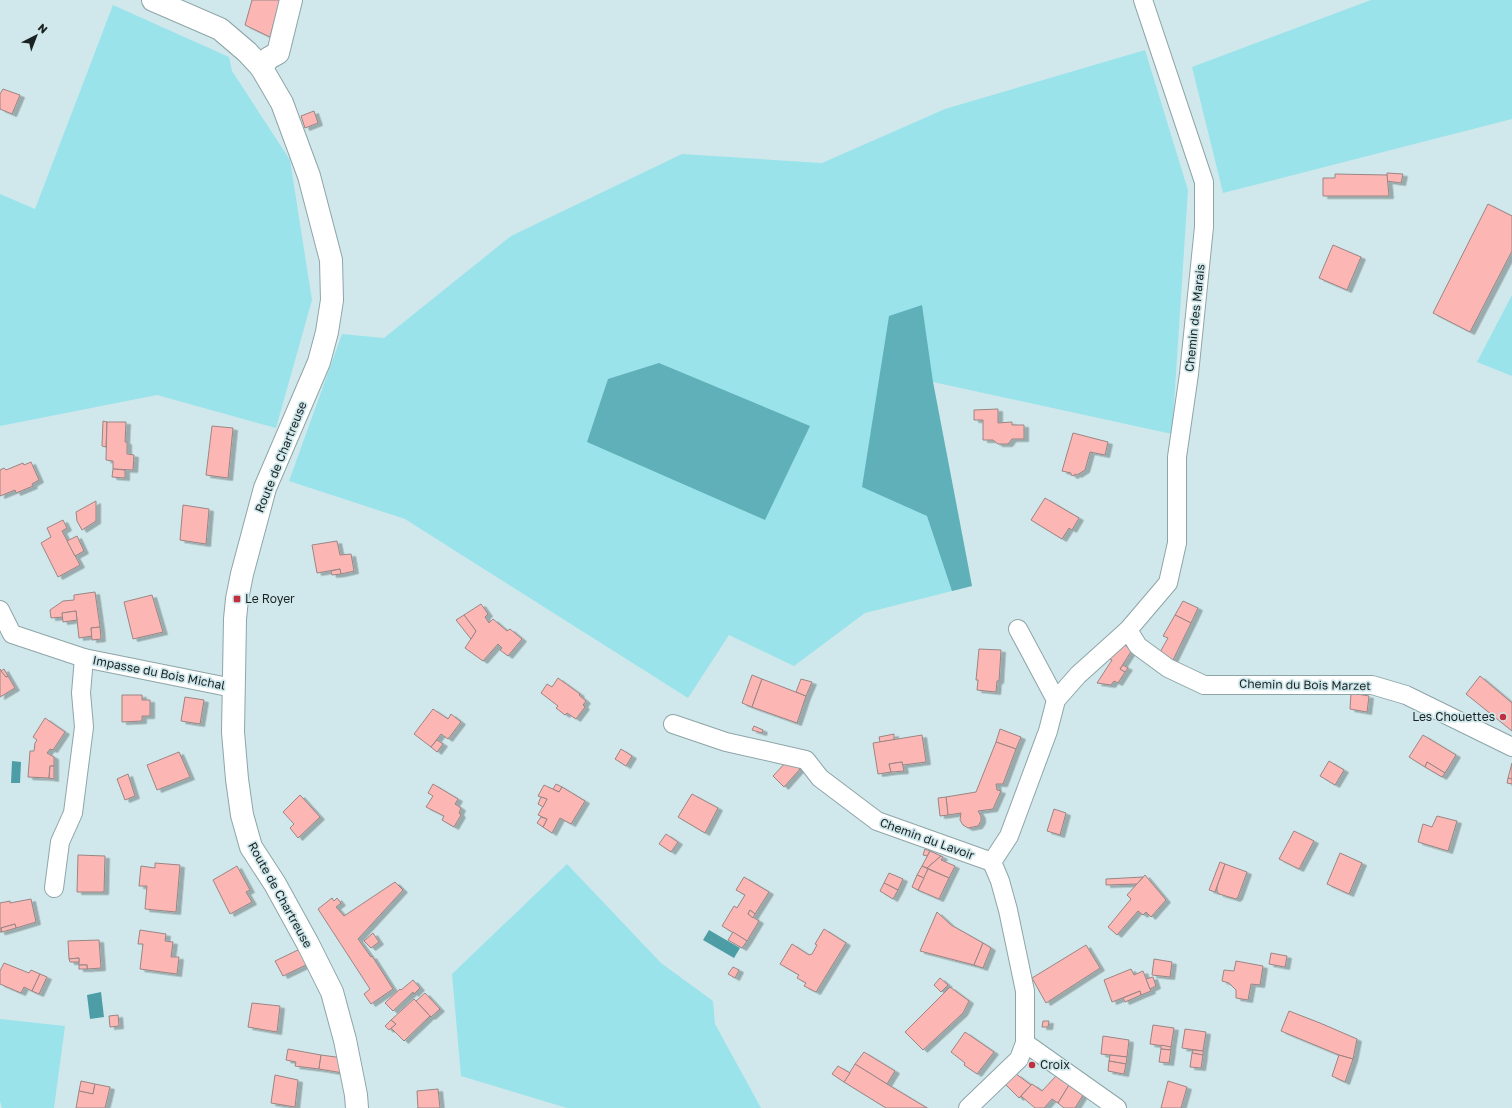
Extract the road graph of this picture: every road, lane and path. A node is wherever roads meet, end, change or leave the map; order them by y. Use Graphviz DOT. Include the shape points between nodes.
graph roads {
  1 [pos="153,0"];
  2 [pos="291,0"];
  3 [pos="1144,0"];
  4 [pos="261,67"];
  5 [pos="0,610"];
  6 [pos="1018,629"];
  7 [pos="1128,630"];
  8 [pos="6,632"];
  9 [pos="84,658"];
  10 [pos="233,688"];
  11 [pos="1056,700"];
  12 [pos="673,724"];
  13 [pos="1512,747"];
  14 [pos="992,862"];
  15 [pos="54,888"];
  16 [pos="1024,1043"];
  17 [pos="357,1108"];
  18 [pos="968,1108"];
  19 [pos="1117,1108"];
  1 -- 4 [label="main road, Route de Chartreuse" via="220,29"];
  2 -- 4 [label="main road" via="278,53"];
  3 -- 7 [label="street, Chemin des Marais" via="1204,182 1204,227 1178,457 1177,543 1168,584"];
  4 -- 10 [label="main road, Route de Chartreuse" via="282,103 309,176 330,260 332,300 319,362 266,488 251,538 237,599"];
  5 -- 8 [label="street, Impasse du Bois Michal"];
  6 -- 11 [label="street"];
  7 -- 11 [label="street" via="1078,675"];
  7 -- 13 [label="street, Chemin du Bois Marzet" via="1138,646 1168,668 1204,685 1372,685 1406,695"];
  8 -- 9 [label="street, Impasse du Bois Michal"];
  9 -- 10 [label="street, Impasse du Bois Michal"];
  9 -- 15 [label="street, Impasse du Bois Michal" via="81,693 84,727 73,812 60,842"];
  10 -- 17 [label="main road, Route de Chartreuse" via="236,779 251,847 275,884 332,992 345,1040"];
  11 -- 14 [label="street" via="1048,731 1009,836"];
  12 -- 14 [label="street, Chemin du Lavoir" via="726,742 806,760 820,778 877,821"];
  14 -- 16 [label="street" via="1006,903 1025,990"];
  16 -- 18 [label="street" via="1019,1059"];
  16 -- 19 [label="street"];
}
